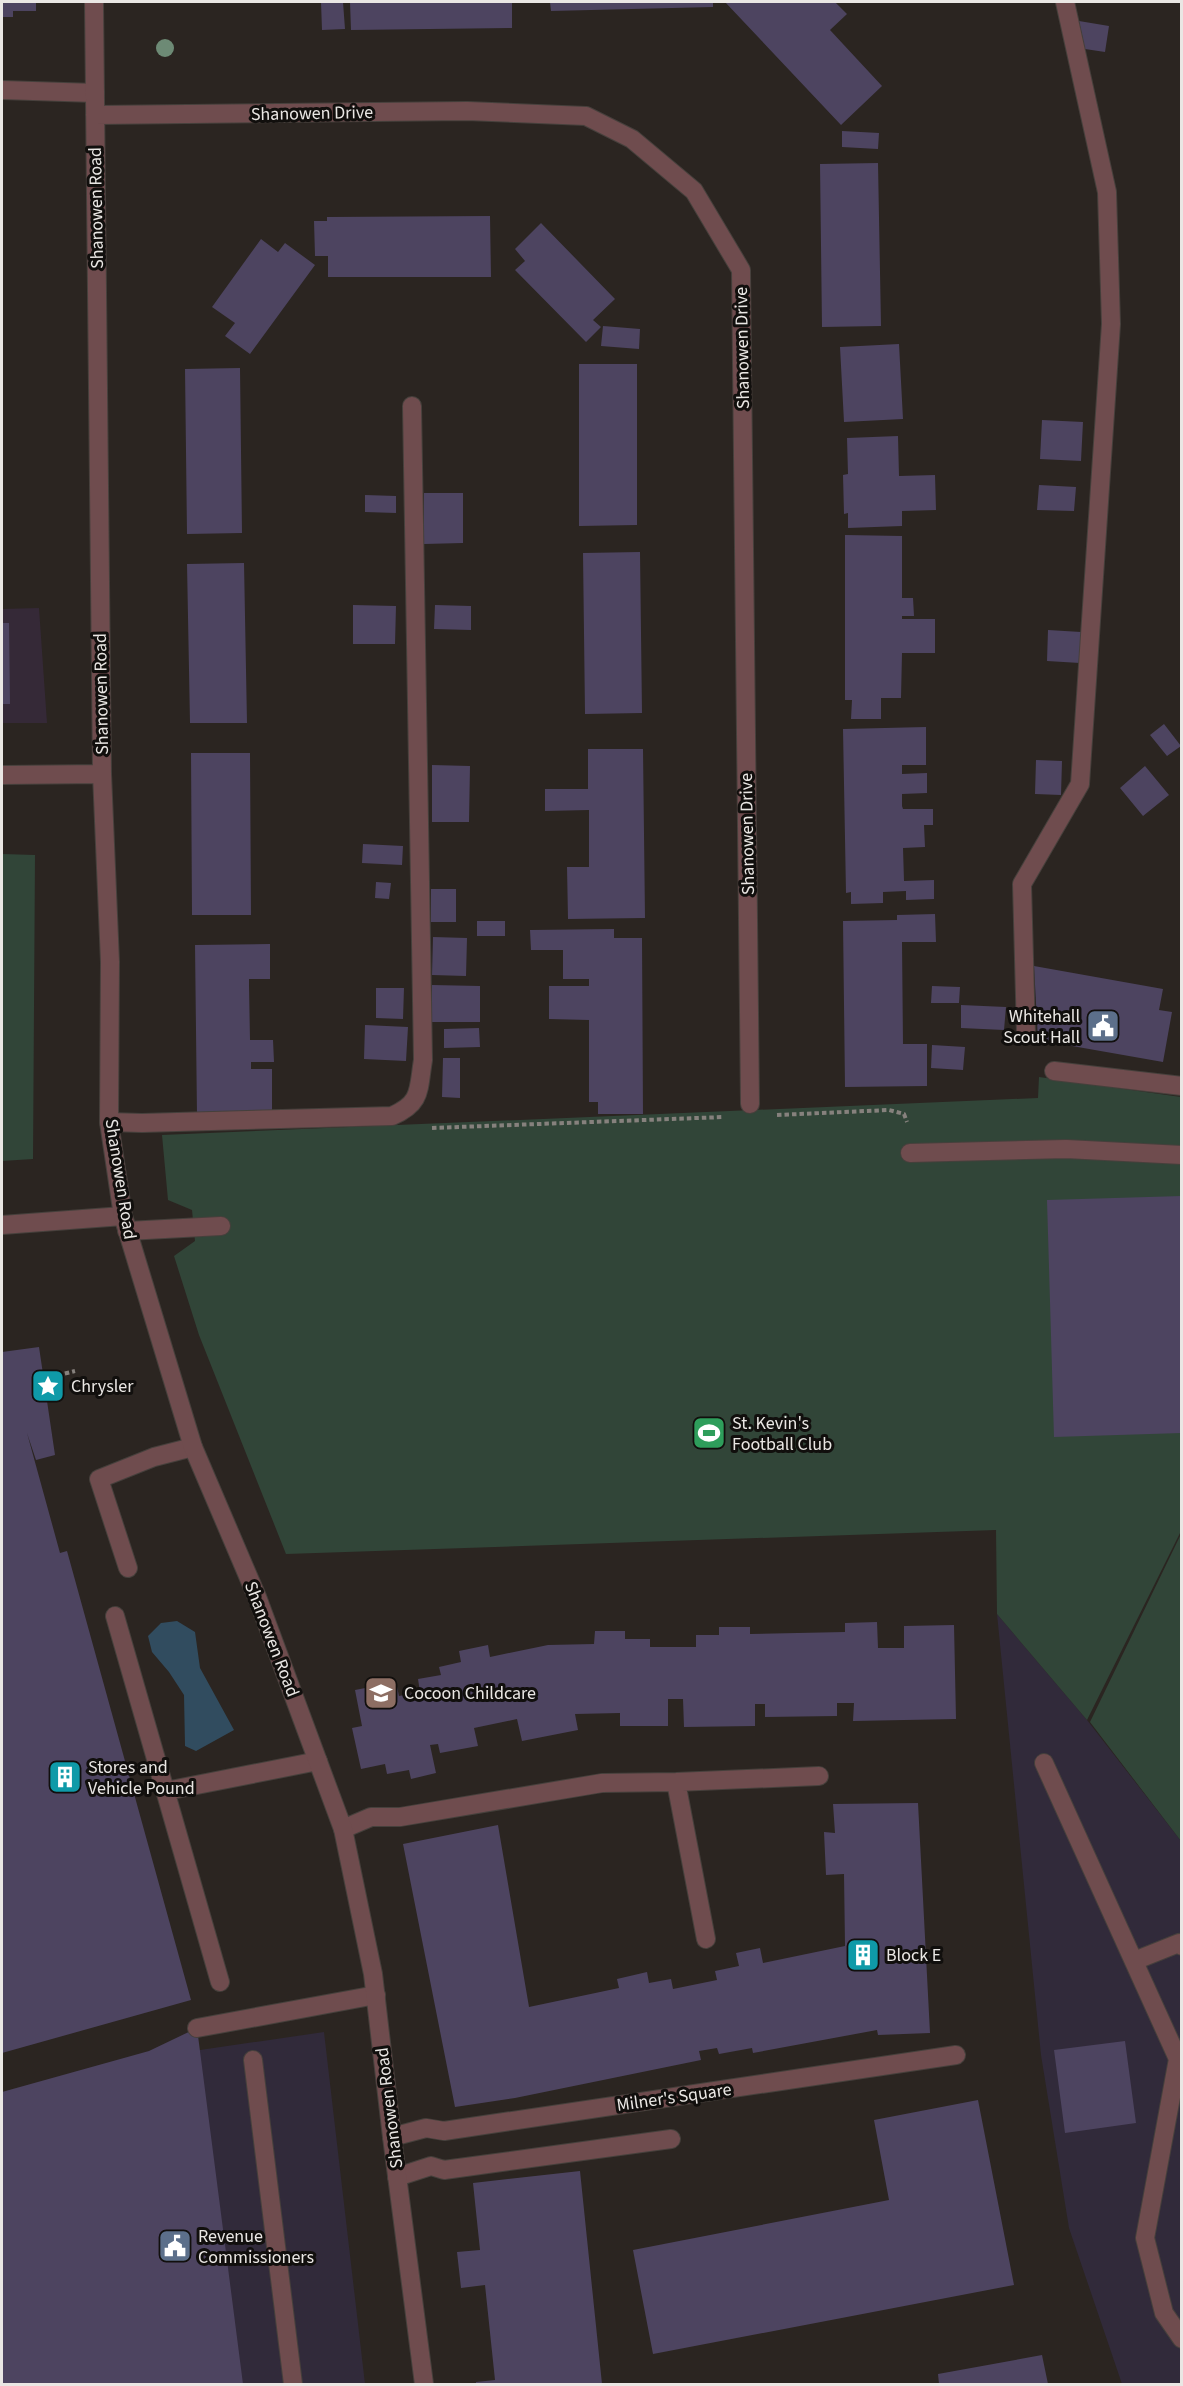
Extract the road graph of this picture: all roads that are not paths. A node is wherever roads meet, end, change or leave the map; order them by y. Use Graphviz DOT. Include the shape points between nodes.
graph roads {
  1 [pos="94,2"];
  2 [pos="1065,2"];
  3 [pos="2,90"];
  4 [pos="95,93"];
  5 [pos="96,115"];
  6 [pos="412,406"];
  7 [pos="102,774"];
  8 [pos="2,775"];
  9 [pos="1026,1035"];
  10 [pos="1054,1071"];
  11 [pos="1182,1086"];
  12 [pos="750,1104"];
  13 [pos="109,1122"];
  14 [pos="910,1153"];
  15 [pos="1182,1155"];
  16 [pos="125,1224"];
  17 [pos="2,1225"];
  18 [pos="221,1226"];
  19 [pos="193,1447"];
  20 [pos="128,1568"];
  21 [pos="115,1616"];
  22 [pos="318,1761"];
  23 [pos="1044,1762"];
  24 [pos="819,1776"];
  25 [pos="676,1782"];
  26 [pos="166,1791"];
  27 [pos="343,1828"];
  28 [pos="706,1939"];
  29 [pos="1182,1946"];
  30 [pos="1134,1961"];
  31 [pos="220,1982"];
  32 [pos="376,1995"];
  33 [pos="197,2028"];
  34 [pos="957,2055"];
  35 [pos="253,2060"];
  36 [pos="392,2137"];
  37 [pos="671,2139"];
  38 [pos="397,2176"];
  39 [pos="1182,2339"];
  40 [pos="293,2385"];
  41 [pos="424,2385"];
  1 -- 4 [label="street, Shanowen Road"];
  2 -- 9 [label="street" via="1107,192 1111,324 1080,784 1022,884"];
  3 -- 4 [label="street"];
  4 -- 5 [label="street, Shanowen Road"];
  5 -- 7 [label="street, Shanowen Road"];
  5 -- 12 [label="street, Shanowen Drive" via="467,111 586,116 632,139 694,191 741,270"];
  6 -- 13 [label="street" via="423,1060 417,1095 409,1109 392,1116"];
  7 -- 8 [label="street"];
  7 -- 13 [label="street, Shanowen Road" via="110,962"];
  10 -- 11 [label="street"];
  13 -- 16 [label="street, Shanowen Road"];
  14 -- 15 [label="street" via="1066,1149"];
  16 -- 17 [label="street"];
  16 -- 18 [label="street"];
  16 -- 19 [label="street, Shanowen Road"];
  19 -- 20 [label="street" via="154,1457 99,1479"];
  19 -- 22 [label="street, Shanowen Road" via="257,1597"];
  21 -- 26 [label="street"];
  22 -- 26 [label="street"];
  22 -- 27 [label="street, Shanowen Road"];
  23 -- 30 [label="street"];
  24 -- 25 [label="street"];
  25 -- 27 [label="street" via="602,1783 400,1817 371,1817"];
  25 -- 28 [label="street"];
  26 -- 31 [label="street"];
  27 -- 32 [label="street, Shanowen Road"];
  29 -- 30 [label="street" via="1179,1943"];
  30 -- 39 [label="street" via="1178,2059 1145,2238 1164,2313"];
  32 -- 33 [label="street"];
  32 -- 36 [label="street, Shanowen Road"];
  34 -- 36 [label="street, Milner's Square" via="444,2131 426,2128"];
  35 -- 40 [label="street"];
  36 -- 38 [label="street, Shanowen Road"];
  37 -- 38 [label="street" via="444,2170 431,2166"];
  38 -- 41 [label="street, Shanowen Road"];
}
